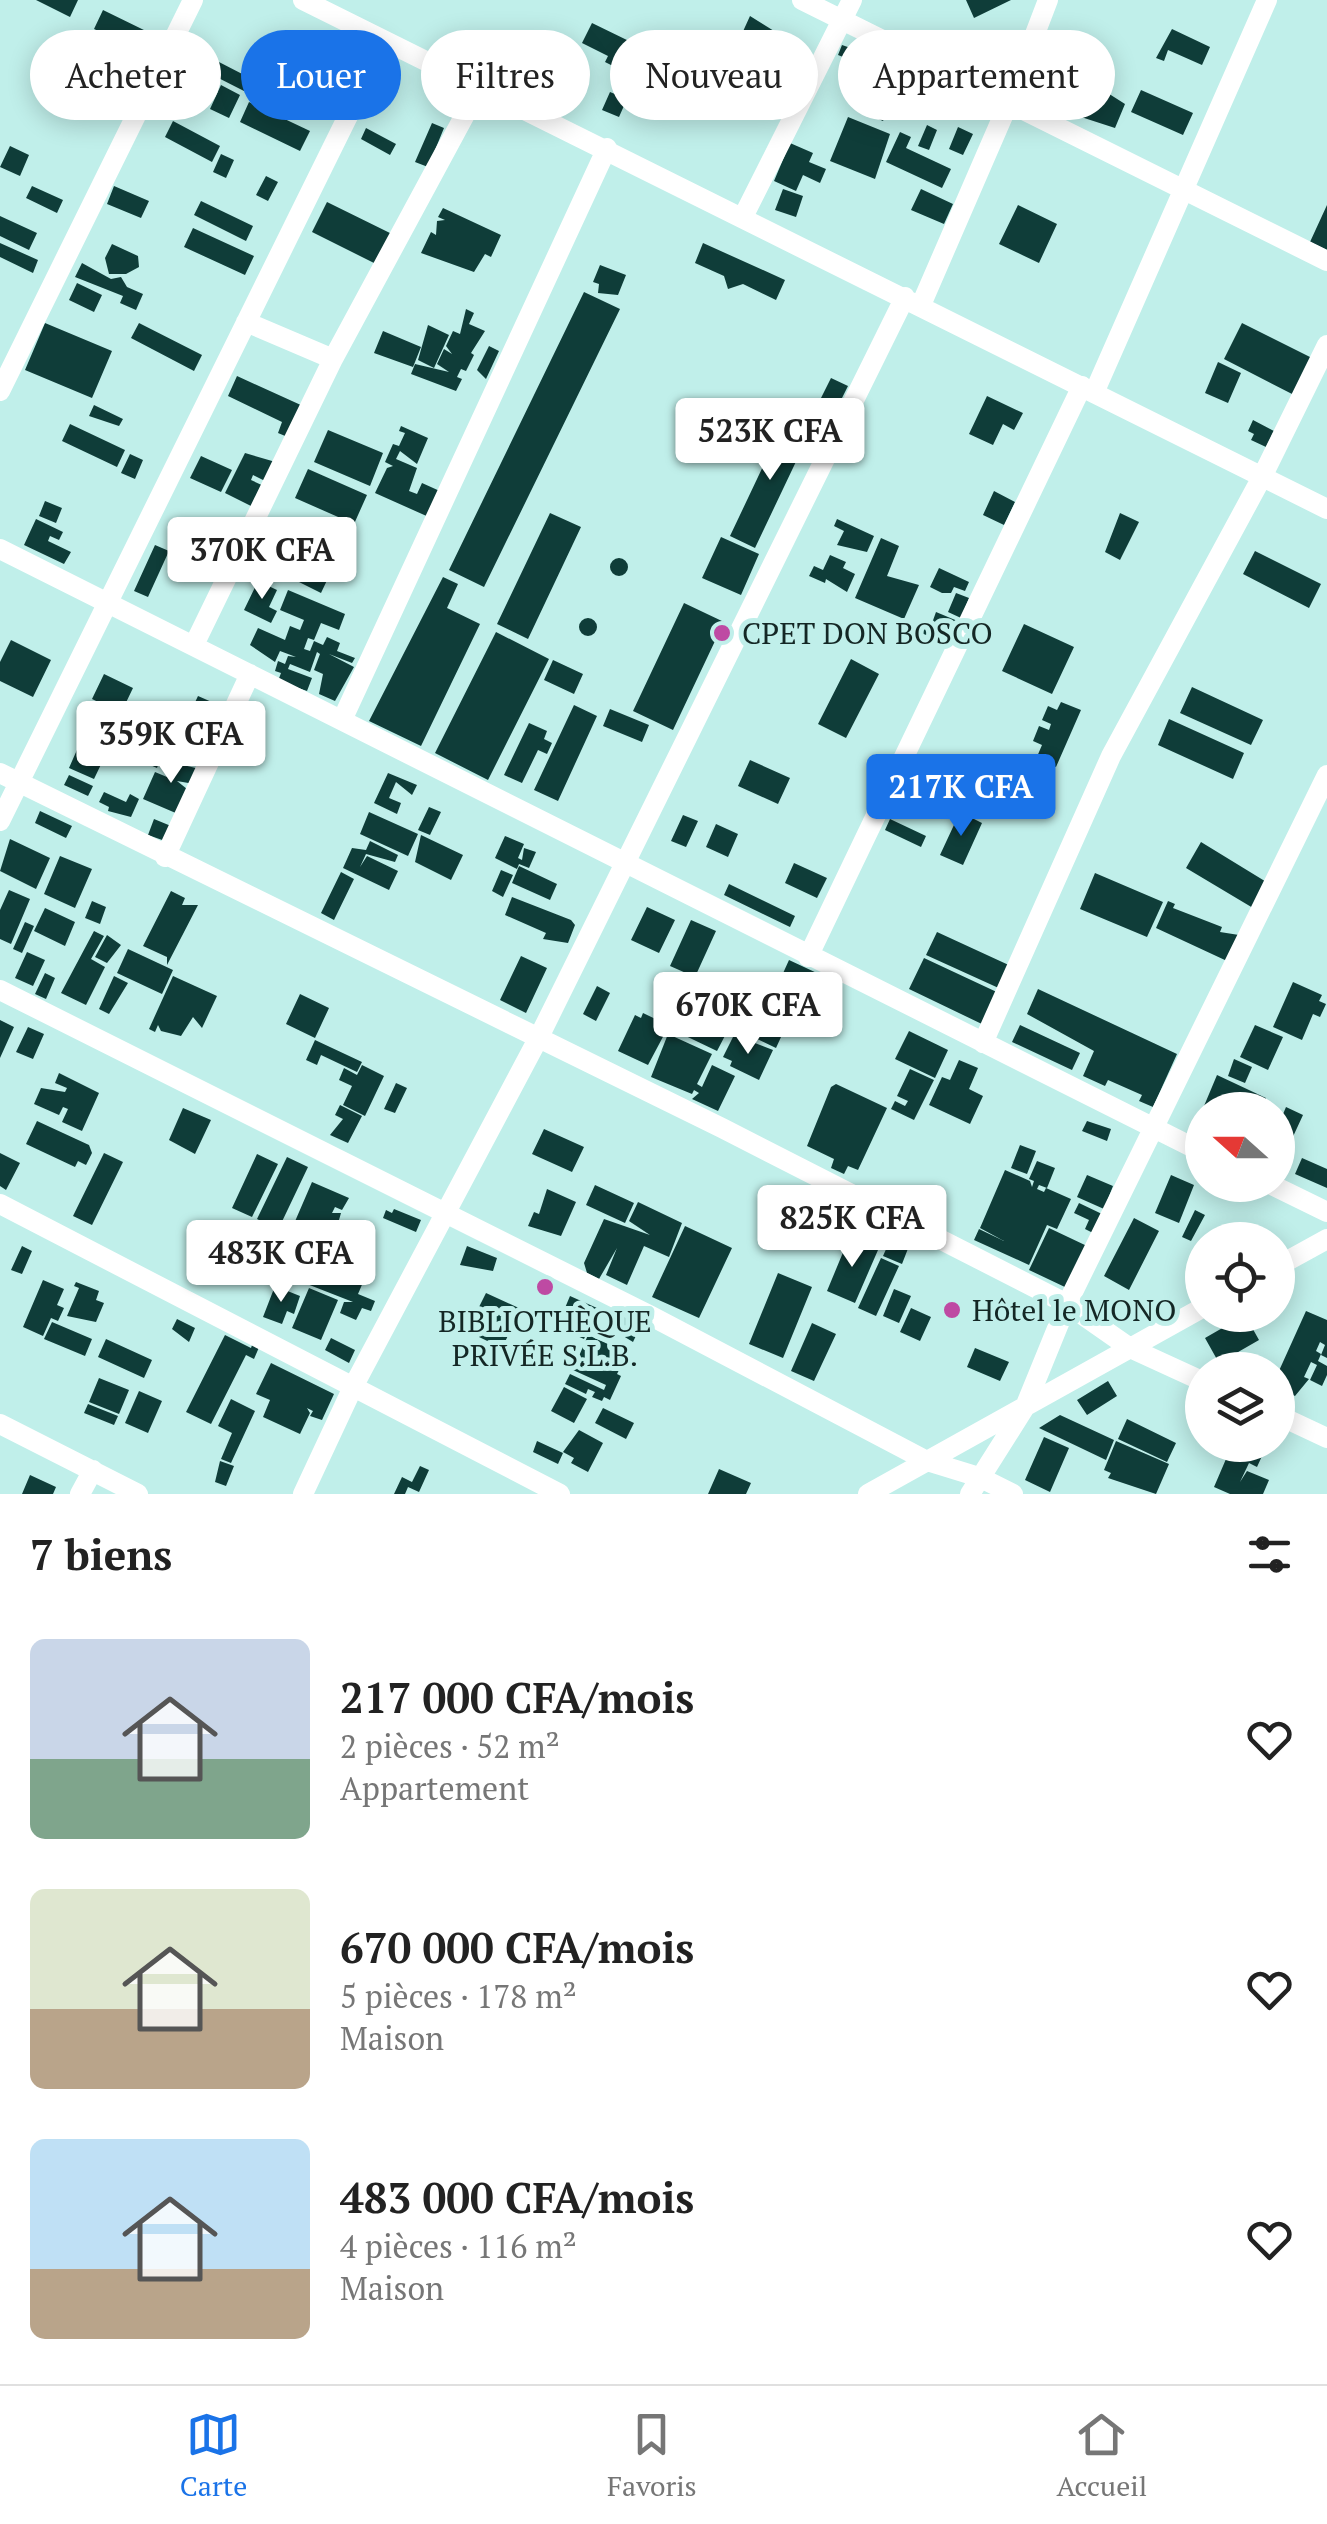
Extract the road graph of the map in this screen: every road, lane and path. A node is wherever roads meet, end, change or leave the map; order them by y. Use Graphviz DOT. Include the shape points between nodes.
graph roads {
  1 [pos="193,0"];
  2 [pos="303,0"];
  3 [pos="802,0"];
  4 [pos="852,0"];
  5 [pos="1048,0"];
  6 [pos="1267,0"];
  7 [pos="842,20"];
  8 [pos="364,30"];
  9 [pos="862,30"];
  10 [pos="1037,30"];
  11 [pos="347,120"];
  12 [pos="462,120"];
  13 [pos="551,120"];
  14 [pos="1000,120"];
  15 [pos="1046,120"];
  16 [pos="607,148"];
  17 [pos="1182,187"];
  18 [pos="743,217"];
  19 [pos="1327,261"];
  20 [pos="913,301"];
  21 [pos="246,322"];
  22 [pos="1327,344"];
  23 [pos="333,359"];
  24 [pos="1088,389"];
  25 [pos="0,392"];
  26 [pos="1262,476"];
  27 [pos="1327,509"];
  28 [pos="0,550"];
  29 [pos="108,603"];
  30 [pos="194,646"];
  31 [pos="250,674"];
  32 [pos="343,718"];
  33 [pos="1327,774"];
  34 [pos="9,778"];
  35 [pos="0,821"];
  36 [pos="166,858"];
  37 [pos="623,863"];
  38 [pos="808,957"];
  39 [pos="0,990"];
  40 [pos="540,1037"];
  41 [pos="983,1044"];
  42 [pos="1154,1128"];
  43 [pos="1185,1144"];
  44 [pos="1295,1196"];
  45 [pos="0,1204"];
  46 [pos="1327,1212"];
  47 [pos="446,1214"];
  48 [pos="1327,1238"];
  49 [pos="1295,1256"];
  50 [pos="1067,1304"];
  51 [pos="1185,1317"];
  52 [pos="1130,1348"];
  53 [pos="1185,1374"];
  54 [pos="353,1387"];
  55 [pos="1025,1406"];
  56 [pos="1295,1423"];
  57 [pos="0,1424"];
  58 [pos="1327,1438"];
  59 [pos="928,1461"];
  60 [pos="93,1470"];
  61 [pos="974,1485"];
  62 [pos="80,1494"];
  63 [pos="138,1494"];
  64 [pos="302,1494"];
  65 [pos="560,1494"];
  66 [pos="868,1494"];
  67 [pos="1013,1494"];
  1 -- 25 [label="street"];
  2 -- 8 [label="street"];
  3 -- 7 [label="street"];
  4 -- 7 [label="street"];
  5 -- 10 [label="street"];
  6 -- 17 [label="street"];
  7 -- 9 [label="street"];
  7 -- 18 [label="street"];
  11 -- 21 [label="street"];
  12 -- 23 [label="street"];
  13 -- 16 [label="street"];
  14 -- 20 [label="street"];
  15 -- 17 [label="street"];
  16 -- 18 [label="street"];
  16 -- 32 [label="street"];
  17 -- 19 [label="street"];
  17 -- 24 [label="street"];
  18 -- 20 [label="street"];
  20 -- 24 [label="street"];
  20 -- 37 [label="street"];
  21 -- 23 [label="street"];
  21 -- 29 [label="street"];
  22 -- 26 [label="street"];
  23 -- 30 [label="street"];
  24 -- 26 [label="street"];
  24 -- 38 [label="street"];
  26 -- 27 [label="street"];
  26 -- 41 [label="street" via="1111,756"];
  28 -- 29 [label="street"];
  29 -- 30 [label="street"];
  29 -- 34 [label="street"];
  30 -- 31 [label="street"];
  31 -- 32 [label="street"];
  31 -- 36 [label="street"];
  32 -- 37 [label="street"];
  33 -- 42 [label="street"];
  34 -- 35 [label="street"];
  34 -- 36 [label="street"];
  36 -- 40 [label="street"];
  37 -- 38 [label="street"];
  37 -- 40 [label="street"];
  38 -- 41 [label="street"];
  39 -- 47 [label="street"];
  40 -- 47 [label="street"];
  40 -- 50 [label="street"];
  41 -- 42 [label="street"];
  42 -- 43 [label="street"];
  42 -- 50 [label="street"];
  44 -- 46 [label="street"];
  45 -- 54 [label="street"];
  47 -- 54 [label="street"];
  47 -- 59 [label="street"];
  48 -- 49 [label="street"];
  50 -- 52 [label="street"];
  50 -- 55 [label="street"];
  51 -- 52 [label="street"];
  52 -- 53 [label="street"];
  52 -- 55 [label="street"];
  54 -- 64 [label="street"];
  54 -- 65 [label="street"];
  55 -- 59 [label="street"];
  55 -- 61 [label="street"];
  56 -- 58 [label="street"];
  57 -- 60 [label="street"];
  59 -- 61 [label="street"];
  59 -- 66 [label="street"];
  60 -- 62 [label="street"];
  60 -- 63 [label="street"];
  61 -- 67 [label="street"];
}
